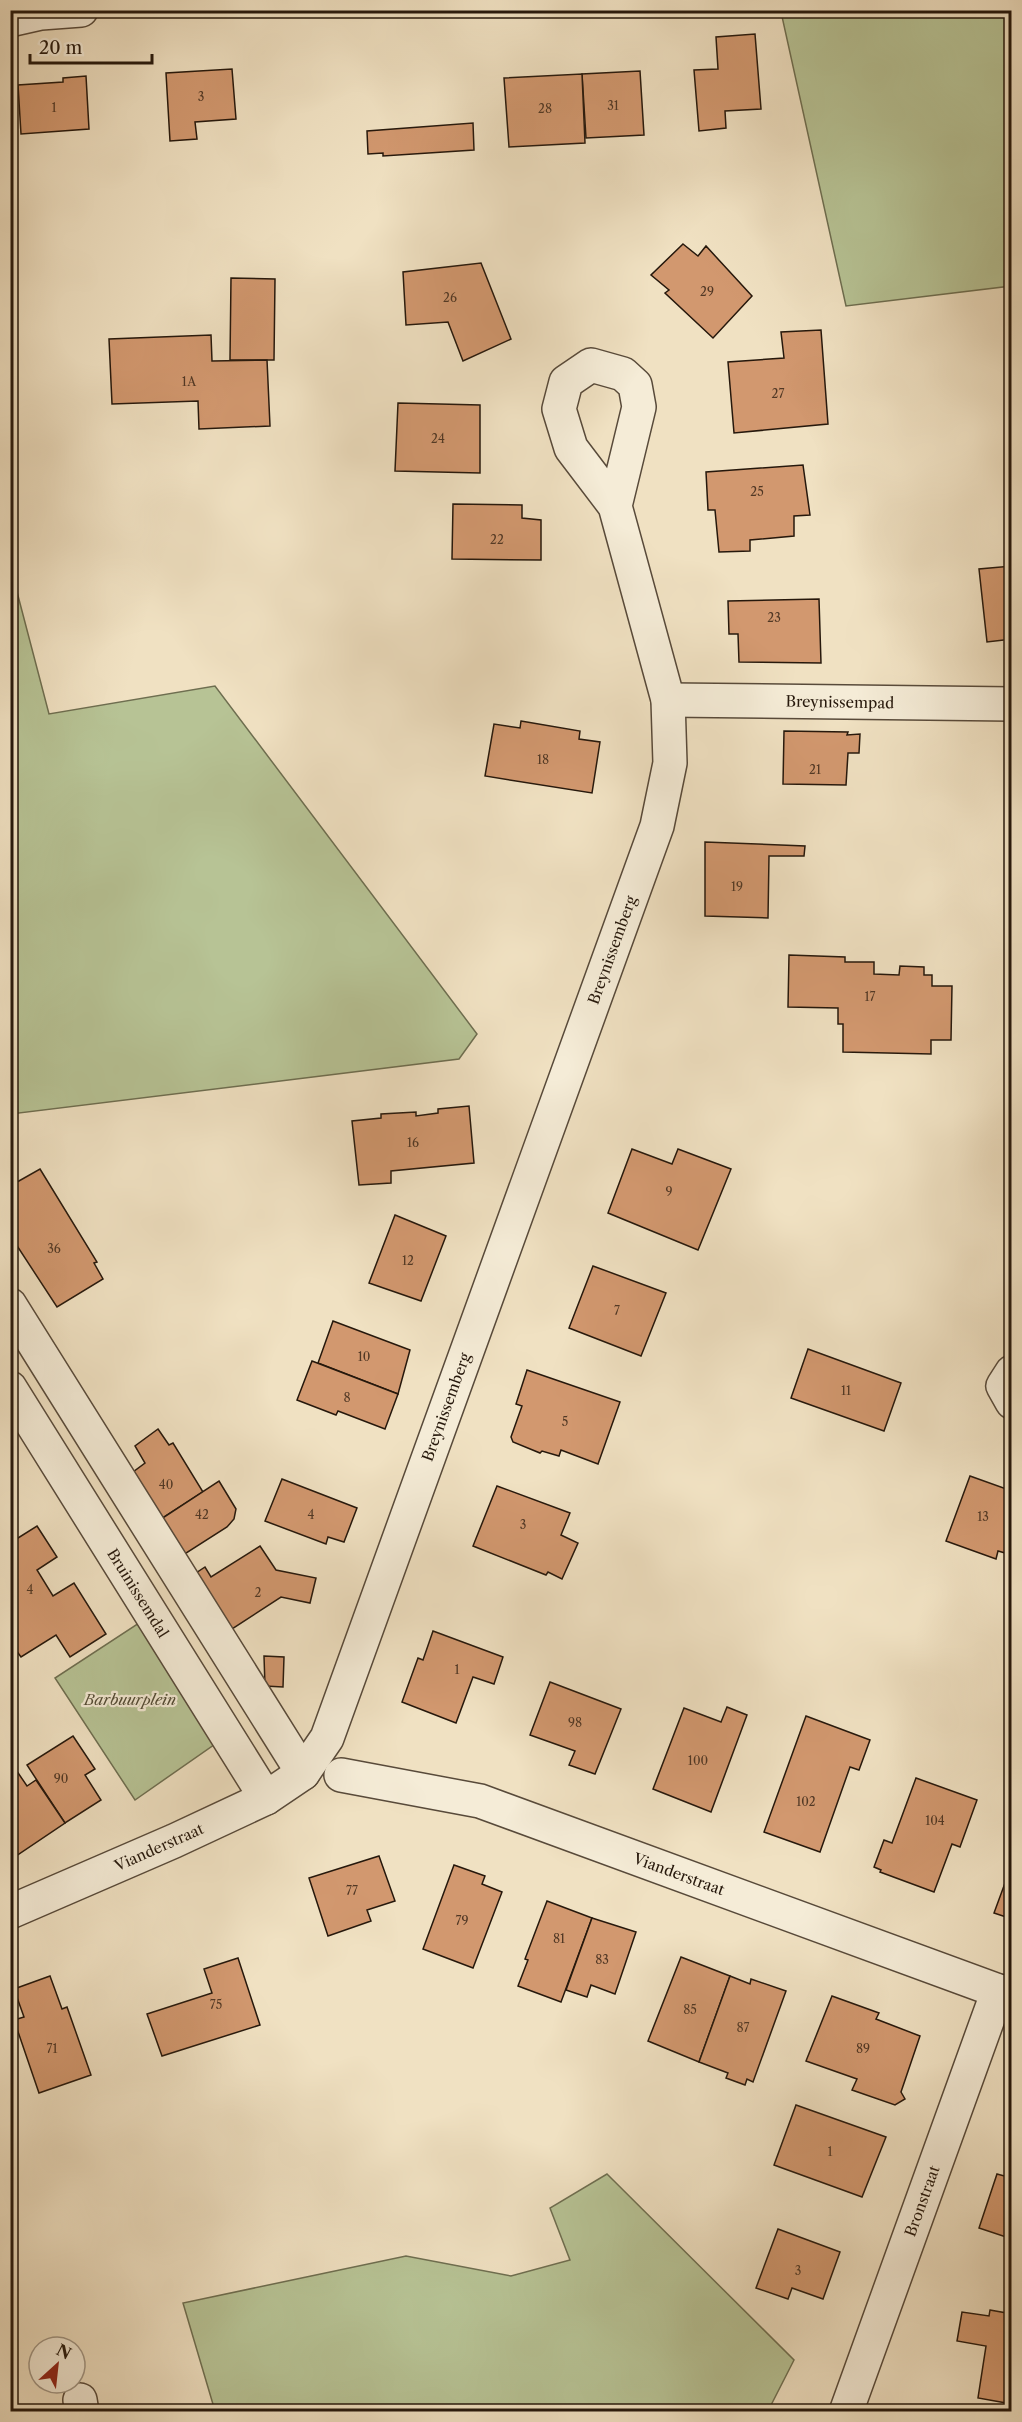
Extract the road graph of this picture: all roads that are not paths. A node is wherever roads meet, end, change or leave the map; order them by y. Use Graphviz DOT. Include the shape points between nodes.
graph roads {
  1 [pos="81,10"];
  2 [pos="30,15"];
  3 [pos="615,506"];
  4 [pos="668,700"];
  5 [pos="1011,704"];
  6 [pos="10,1305"];
  7 [pos="1011,1372"];
  8 [pos="10,1388"];
  9 [pos="1011,1402"];
  10 [pos="303,1773"];
  11 [pos="341,1775"];
  12 [pos="266,1798"];
  13 [pos="10,1912"];
  14 [pos="1005,1994"];
  15 [pos="852,2406"];
  1 -- 2 [label="street"];
  3 -- 4 [label="street, Breynissemberg"];
  4 -- 5 [label="street, Breynissempad"];
  4 -- 10 [label="street, Breynissemberg" via="670,763 657,826 327,1738"];
  6 -- 10 [label="street"];
  7 -- 9 [label="street" via="1003,1386"];
  8 -- 12 [label="street, Bruinissemdal"];
  10 -- 12 [label="street, Vianderstraat"];
  11 -- 14 [label="street, Vianderstraat" via="480,1801"];
  12 -- 13 [label="street, Vianderstraat"];
  14 -- 15 [label="street, Bronstraat"];
}
